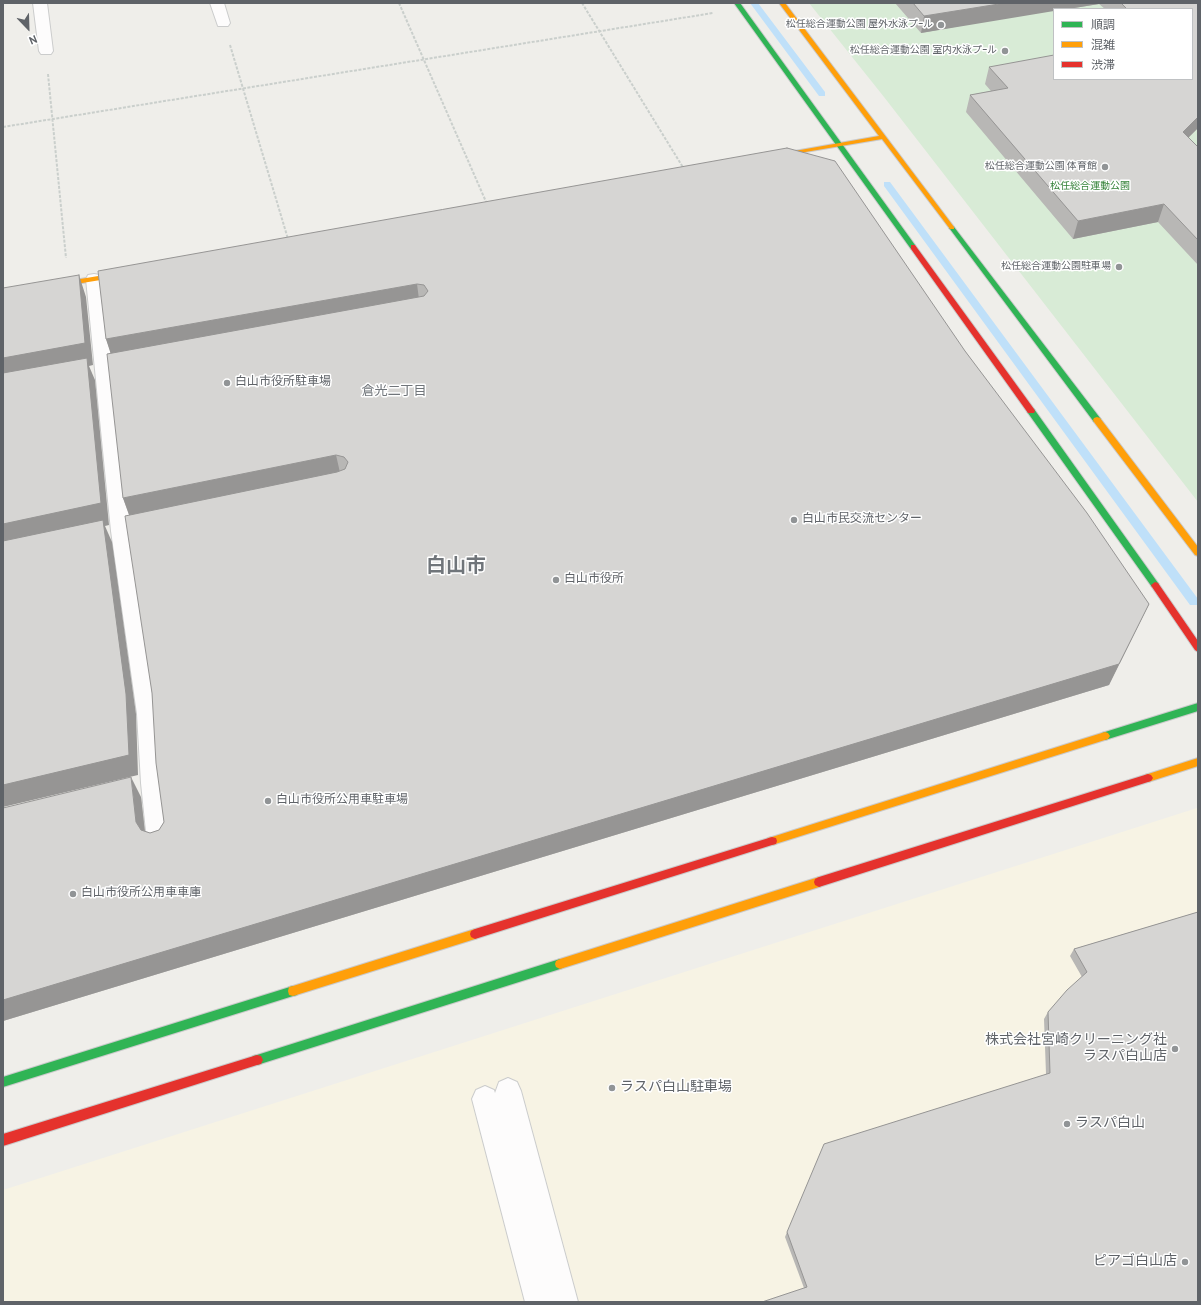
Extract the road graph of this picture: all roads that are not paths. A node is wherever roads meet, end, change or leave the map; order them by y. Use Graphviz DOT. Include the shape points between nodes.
graph roads {
  1 [pos="40,3"];
  2 [pos="217,3"];
  3 [pos="782,3"];
  4 [pos="739,6"];
  5 [pos="223,23"];
  6 [pos="46,51"];
  7 [pos="883,137"];
  8 [pos="840,144"];
  9 [pos="765,158"];
  10 [pos="141,271"];
  11 [pos="94,279"];
  12 [pos="3,294"];
  13 [pos="1198,553"];
  14 [pos="1198,648"];
  15 [pos="1198,707"];
  16 [pos="1198,762"];
  17 [pos="152,783"];
  18 [pos="130,788"];
  19 [pos="159,841"];
  20 [pos="3,1082"];
  21 [pos="3,1140"];
  22 [pos="539,1302"];
  23 [pos="564,1302"];
  1 -- 6 [label="street"];
  2 -- 5 [label="street"];
  3 -- 7 [label="street"];
  4 -- 8 [label="street"];
  7 -- 8 [label="street"];
  7 -- 13 [label="street"];
  8 -- 9 [label="street"];
  8 -- 14 [label="street" via="1139,561"];
  10 -- 11 [label="street"];
  11 -- 12 [label="street"];
  11 -- 17 [label="lane" via="122,531 148,714"];
  15 -- 20 [label="street"];
  16 -- 21 [label="street"];
  17 -- 18 [label="lane"];
  17 -- 19 [label="lane"];
  22 -- 23 [label="lane" via="496,1095"];
}
